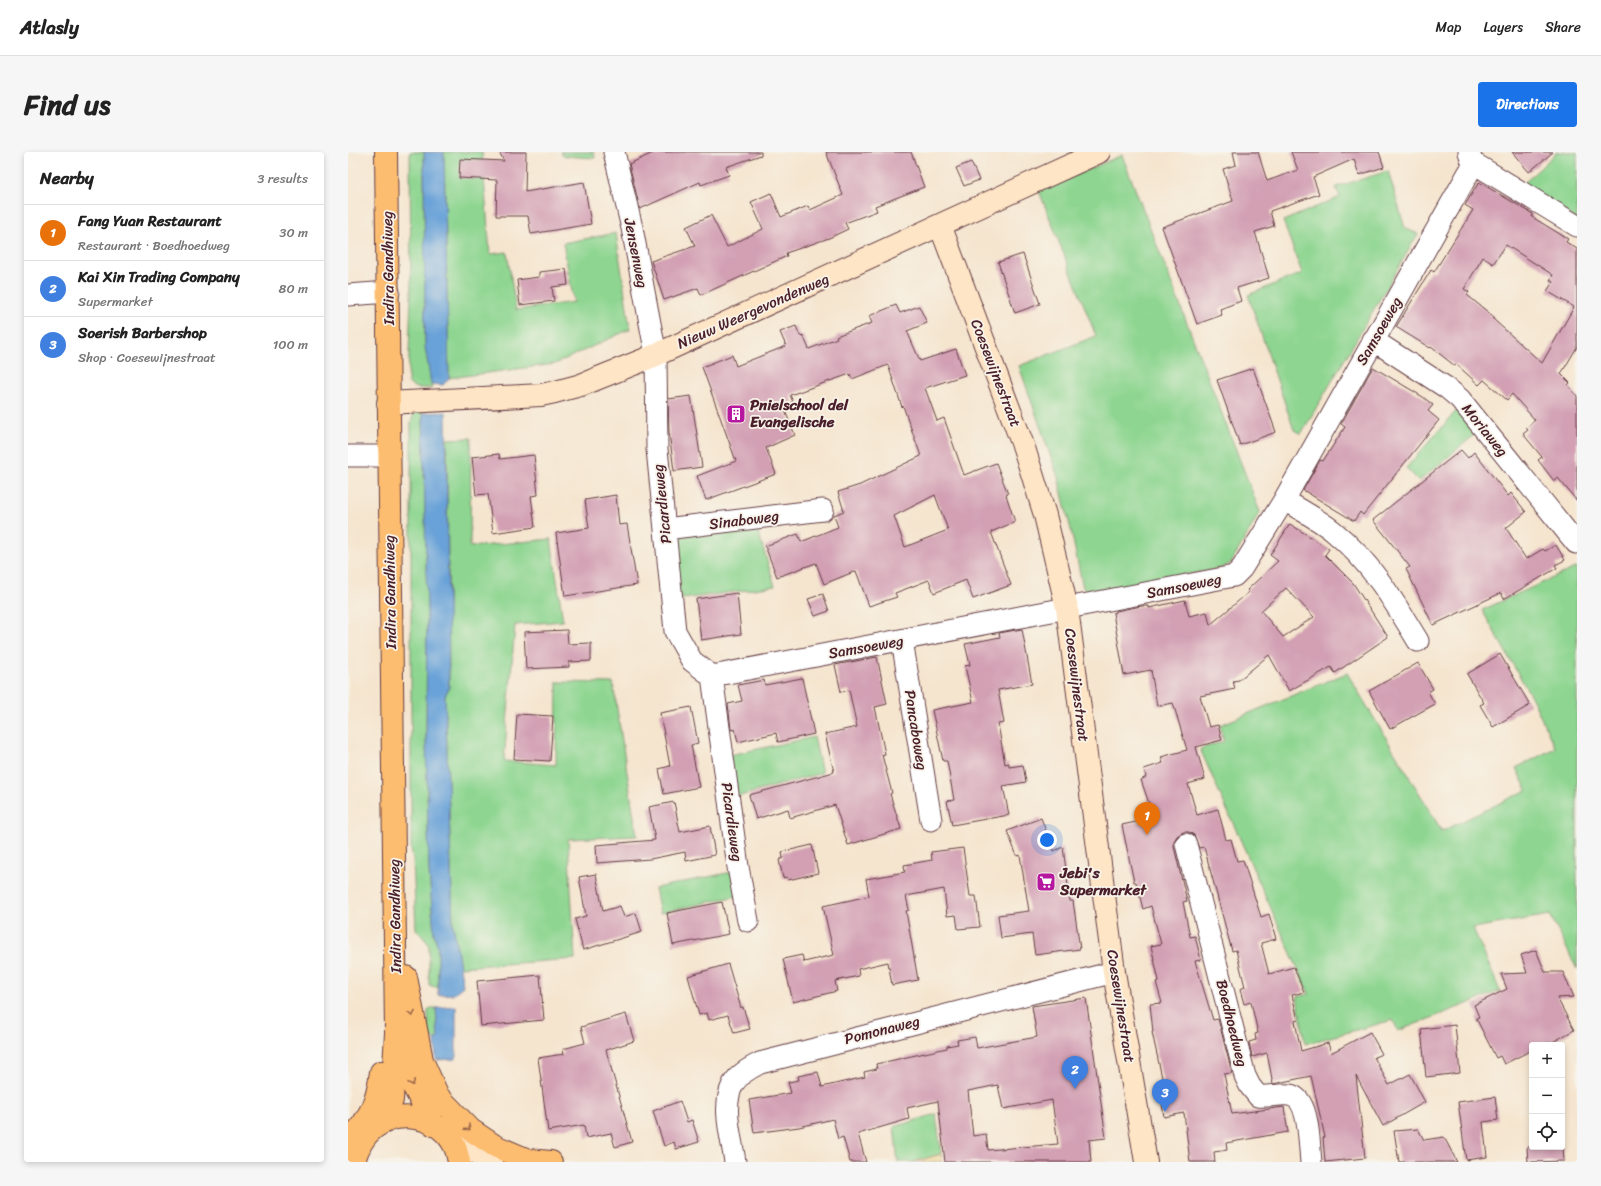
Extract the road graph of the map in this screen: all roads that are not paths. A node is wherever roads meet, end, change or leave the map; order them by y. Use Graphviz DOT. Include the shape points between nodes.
graph roads {
  1 [pos="386,152"];
  2 [pos="615,152"];
  3 [pos="1099,152"];
  4 [pos="1469,152"];
  5 [pos="1469,172"];
  6 [pos="940,225"];
  7 [pos="1577,226"];
  8 [pos="389,292"];
  9 [pos="348,295"];
  10 [pos="1373,340"];
  11 [pos="656,355"];
  12 [pos="399,402"];
  13 [pos="348,456"];
  14 [pos="388,456"];
  15 [pos="1284,500"];
  16 [pos="823,510"];
  17 [pos="665,529"];
  18 [pos="1576,543"];
  19 [pos="1067,608"];
  20 [pos="902,640"];
  21 [pos="1418,642"];
  22 [pos="712,676"];
  23 [pos="931,820"];
  24 [pos="1186,844"];
  25 [pos="748,921"];
  26 [pos="395,950"];
  27 [pos="1114,972"];
  28 [pos="395,978"];
  29 [pos="396,1033"];
  30 [pos="385,1122"];
  31 [pos="439,1129"];
  32 [pos="352,1152"];
  33 [pos="460,1162"];
  34 [pos="492,1162"];
  35 [pos="551,1162"];
  36 [pos="735,1162"];
  37 [pos="1146,1162"];
  38 [pos="1311,1162"];
  1 -- 8 [label="main road, Indira Gandhiweg"];
  2 -- 11 [label="street, Jensenweg"];
  3 -- 6 [label="street, Nieuw Weergevondenweg"];
  4 -- 7 [label="street" via="1472,162"];
  5 -- 10 [label="street, Samsoeweg"];
  6 -- 11 [label="street, Nieuw Weergevondenweg"];
  6 -- 19 [label="street, Coesewijnestraat" via="1024,448 1045,515"];
  8 -- 9 [label="street"];
  8 -- 12 [label="main road, Indira Gandhiweg"];
  10 -- 15 [label="street, Samsoeweg"];
  10 -- 18 [label="street, Moriaweg" via="1460,399"];
  11 -- 12 [label="street, Nieuw Weergevondenweg" via="581,385 554,392"];
  11 -- 17 [label="street, Picardieweg" via="657,449"];
  12 -- 14 [label="main road, Indira Gandhiweg"];
  13 -- 14 [label="street"];
  14 -- 26 [label="main road, Indira Gandhiweg"];
  15 -- 19 [label="street, Samsoeweg" via="1242,568 1234,576"];
  15 -- 21 [label="street" via="1316,519 1350,546 1388,592"];
  16 -- 17 [label="street, Sinaboweg"];
  17 -- 22 [label="street, Picardieweg" via="675,631 692,661"];
  19 -- 20 [label="street, Samsoeweg"];
  19 -- 27 [label="street, Coesewijnestraat"];
  20 -- 22 [label="street, Samsoeweg"];
  20 -- 23 [label="street, Pancaboweg"];
  22 -- 25 [label="street, Picardieweg" via="738,867"];
  24 -- 38 [label="street, Boedhoedweg" via="1246,1076 1258,1096 1290,1095 1299,1099 1304,1108"];
  26 -- 28 [label="main road, Indira Gandhiweg"];
  26 -- 35 [label="main road, one-way" via="405,972 422,1060 438,1096 471,1130 495,1146 528,1160"];
  27 -- 36 [label="street, Pomonaweg" via="760,1063 745,1071 733,1084 728,1099"];
  27 -- 37 [label="street, Coesewijnestraat"];
  28 -- 29 [label="main road, Indira Gandhiweg"];
  28 -- 32 [label="main road" via="384,1011 378,1096 359,1131"];
  29 -- 30 [label="main road, Indira Gandhiweg" via="392,1100"];
  29 -- 31 [label="main road, Indira Gandhiweg, one-way" via="409,1078"];
  30 -- 31 [label="main road" via="412,1117 430,1122"];
  30 -- 32 [label="main road" via="373,1129"];
  31 -- 33 [label="main road, Indira Gandhiweg" via="455,1147"];
  31 -- 34 [label="street" via="470,1151"];
}
